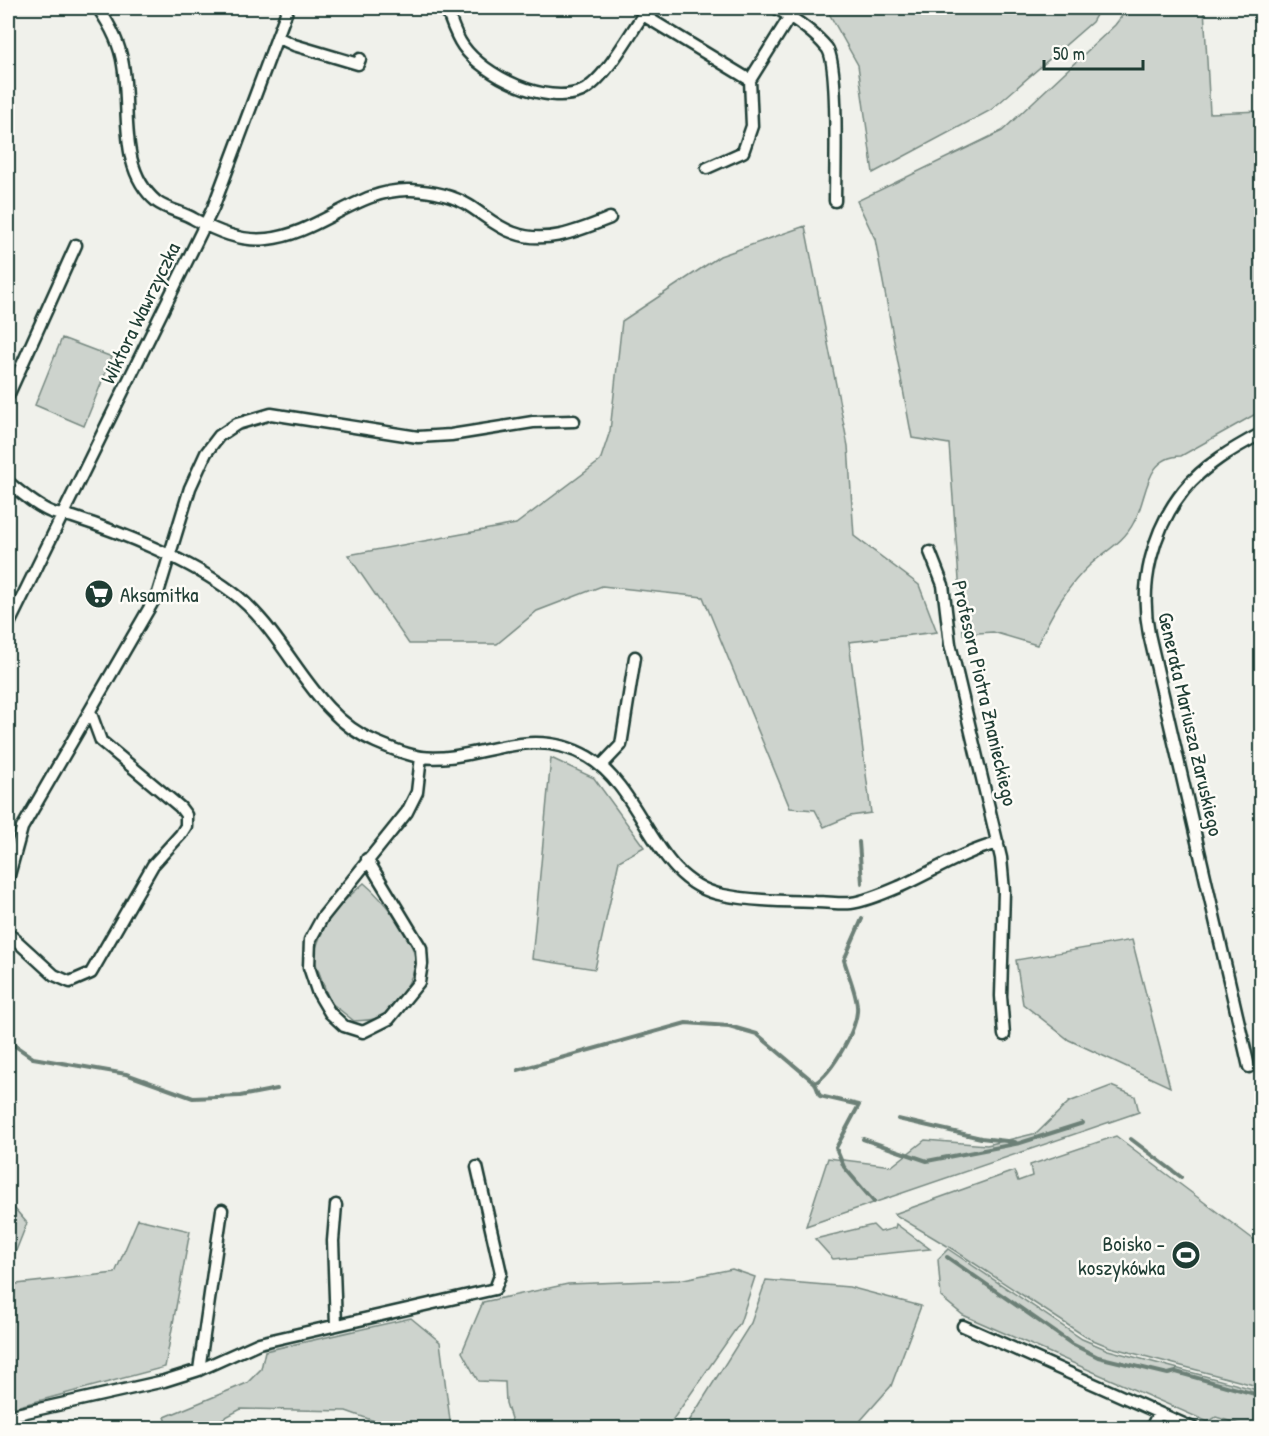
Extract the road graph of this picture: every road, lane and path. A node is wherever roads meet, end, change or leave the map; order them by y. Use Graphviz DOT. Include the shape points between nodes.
graph roads {
  1 [pos="98,8"];
  2 [pos="288,8"];
  3 [pos="446,8"];
  4 [pos="776,8"];
  5 [pos="642,11"];
  6 [pos="790,16"];
  7 [pos="277,37"];
  8 [pos="360,59"];
  9 [pos="750,80"];
  10 [pos="707,168"];
  11 [pos="836,201"];
  12 [pos="610,218"];
  13 [pos="205,225"];
  14 [pos="76,245"];
  15 [pos="8,396"];
  16 [pos="574,421"];
  17 [pos="1262,433"];
  18 [pos="8,482"];
  19 [pos="64,515"];
  20 [pos="930,552"];
  21 [pos="172,556"];
  22 [pos="8,626"];
  23 [pos="635,657"];
  24 [pos="90,711"];
  25 [pos="421,757"];
  26 [pos="601,766"];
  27 [pos="998,843"];
  28 [pos="367,859"];
  29 [pos="8,879"];
  30 [pos="8,933"];
  31 [pos="1004,1035"];
  32 [pos="1249,1067"];
  33 [pos="477,1167"];
  34 [pos="336,1205"];
  35 [pos="222,1210"];
  36 [pos="336,1325"];
  37 [pos="963,1326"];
  38 [pos="199,1370"];
  39 [pos="1158,1414"];
  40 [pos="8,1416"];
  41 [pos="1151,1428"];
  42 [pos="1192,1428"];
  1 -- 13 [label="street" via="112,31 123,64 133,166 143,186 158,202"];
  2 -- 7 [label="street, Wiktora Wawrzyczka"];
  3 -- 5 [label="street" via="463,46 491,71 527,90 559,95 583,90 600,77"];
  4 -- 6 [label="street"];
  5 -- 9 [label="street"];
  6 -- 9 [label="street"];
  6 -- 11 [label="street" via="829,49 834,79"];
  7 -- 8 [label="street" via="358,64"];
  7 -- 13 [label="street, Wiktora Wawrzyczka"];
  9 -- 10 [label="street" via="752,126 743,152"];
  12 -- 13 [label="street" via="571,233 543,237 515,234 466,204 434,191 403,190 374,195 293,233 267,239 242,238"];
  13 -- 19 [label="street, Wiktora Wawrzyczka"];
  14 -- 15 [label="street"];
  16 -- 21 [label="street" via="533,422 418,437 271,414 249,419 219,436 206,453 190,488"];
  17 -- 32 [label="street, Generała Mariusza Zaruskiego" via="1212,463 1170,509 1157,540 1144,591 1149,634"];
  18 -- 19 [label="street" via="49,512"];
  19 -- 21 [label="street"];
  19 -- 22 [label="street, Wiktora Wawrzyczka"];
  20 -- 27 [label="street, Profesora Piotra Znanieckiego" via="943,585 950,644"];
  21 -- 24 [label="street" via="158,593"];
  21 -- 25 [label="street" via="231,590 253,609 330,710 353,730"];
  23 -- 26 [label="street" via="621,745"];
  24 -- 29 [label="street" via="22,828"];
  24 -- 30 [label="street" via="101,741 180,807 186,815 186,826 153,865 91,973 70,982 54,975"];
  25 -- 26 [label="street" via="508,744 552,744 584,755"];
  25 -- 28 [label="street" via="417,792 407,812"];
  26 -- 27 [label="street" via="626,794 678,874 702,890 721,895 852,903"];
  27 -- 31 [label="street, Profesora Piotra Znanieckiego" via="1004,891"];
  28 -- 28 [label="street" via="421,948 423,964 419,982 397,1010 363,1032 344,1026 330,1013 309,967 310,940"];
  33 -- 36 [label="street" via="501,1273 495,1289"];
  34 -- 36 [label="street"];
  35 -- 38 [label="street"];
  36 -- 38 [label="street" via="259,1343"];
  37 -- 39 [label="street"];
  38 -- 40 [label="street"];
  39 -- 41 [label="street"];
  39 -- 42 [label="street"];
}
